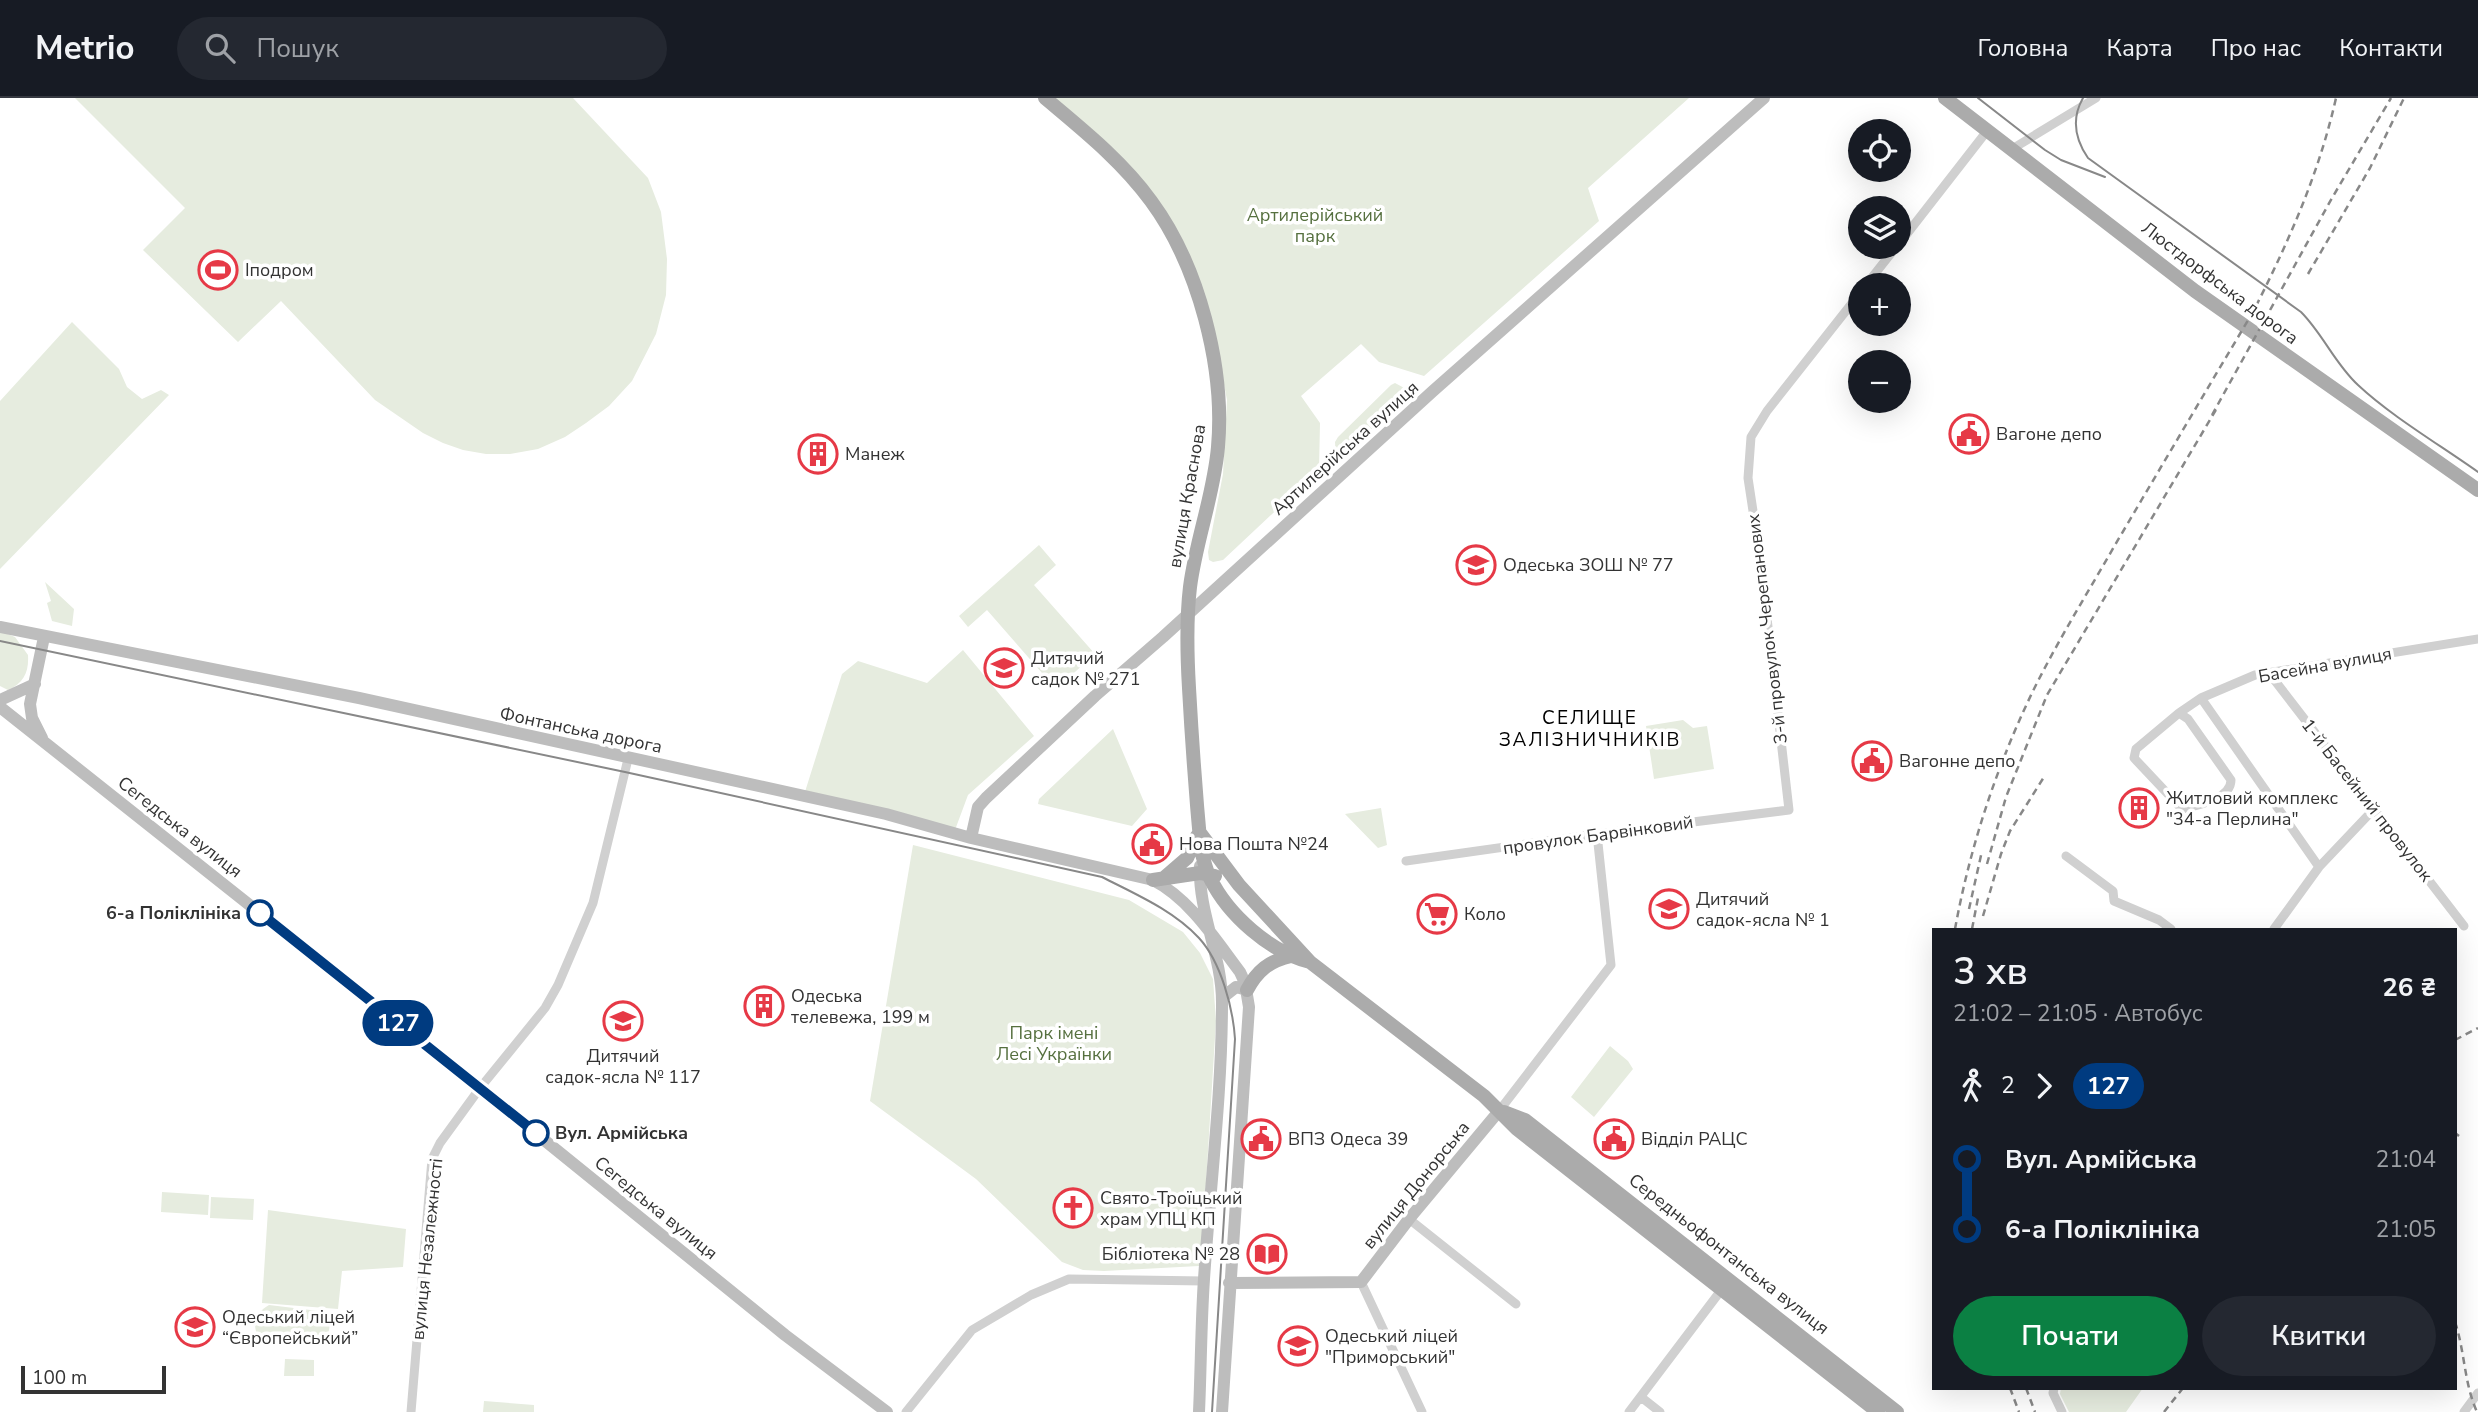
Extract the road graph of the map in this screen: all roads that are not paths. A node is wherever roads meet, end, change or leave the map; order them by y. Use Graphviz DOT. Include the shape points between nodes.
graph roads {
  1 [pos="1045,98"];
  2 [pos="1764,98"];
  3 [pos="1945,98"];
  4 [pos="2096,98"];
  5 [pos="1987,131"];
  6 [pos="2012,149"];
  7 [pos="1911,228"];
  8 [pos="1887,259"];
  9 [pos="1876,273"];
  10 [pos="1848,308"];
  11 [pos="2478,490"];
  12 [pos="1188,613"];
  13 [pos="0,627"];
  14 [pos="44,637"];
  15 [pos="2478,639"];
  16 [pos="2270,673"];
  17 [pos="35,684"];
  18 [pos="2201,698"];
  19 [pos="0,700"];
  20 [pos="0,707"];
  21 [pos="2179,713"];
  22 [pos="43,741"];
  23 [pos="628,759"];
  24 [pos="2374,809"];
  25 [pos="1789,810"];
  26 [pos="1199,832"];
  27 [pos="1597,834"];
  28 [pos="971,838"];
  29 [pos="2067,856"];
  30 [pos="1406,861"];
  31 [pos="2319,867"];
  32 [pos="1204,874"];
  33 [pos="1157,880"];
  34 [pos="1240,885"];
  35 [pos="2464,926"];
  36 [pos="2170,928"];
  37 [pos="2275,928"];
  38 [pos="1210,933"];
  39 [pos="1291,956"];
  40 [pos="1310,962"];
  41 [pos="1247,990"];
  42 [pos="1222,998"];
  43 [pos="480,1088"];
  44 [pos="1499,1111"];
  45 [pos="1409,1219"];
  46 [pos="1204,1281"];
  47 [pos="1362,1282"];
  48 [pos="1229,1283"];
  49 [pos="1721,1289"];
  50 [pos="1516,1304"];
  51 [pos="2054,1390"];
  52 [pos="2478,1393"];
  53 [pos="1641,1397"];
  54 [pos="411,1412"];
  55 [pos="887,1412"];
  56 [pos="906,1412"];
  57 [pos="1199,1412"];
  58 [pos="1222,1412"];
  59 [pos="1422,1412"];
  60 [pos="1629,1412"];
  61 [pos="1660,1412"];
  62 [pos="1878,1412"];
  63 [pos="1897,1412"];
  64 [pos="2062,1412"];
  65 [pos="2464,1412"];
  1 -- 12 [label="main road, вулиця Краснова" via="1101,145 1153,203 1192,278 1203,314 1220,410 1218,450"];
  2 -- 12 [label="main road, Артилерійська вулиця"];
  3 -- 5 [label="main road, Люстдорфська дорога"];
  4 -- 6 [label="street"];
  5 -- 6 [label="main road, Люстдорфська дорога"];
  5 -- 7 [label="street"];
  6 -- 11 [label="main road, Люстдорфська дорога" via="2194,291"];
  8 -- 9 [label="street"];
  10 -- 25 [label="street, 3-й провулок Черепанових" via="1767,411 1749,448 1748,478"];
  12 -- 26 [label="main road, вулиця Краснова" via="1186,651"];
  12 -- 28 [label="main road, Артилерійська вулиця" via="986,798 978,807"];
  13 -- 14 [label="main road, Фонтанська дорога"];
  14 -- 17 [label="main road"];
  14 -- 23 [label="main road, Фонтанська дорога" via="359,698"];
  15 -- 16 [label="street, Басейна вулиця"];
  16 -- 18 [label="street, Басейна вулиця"];
  16 -- 24 [label="street, 1-й Басейний провулок"];
  17 -- 19 [label="main road"];
  17 -- 22 [label="main road" via="30,705"];
  18 -- 21 [label="street, Басейна вулиця"];
  18 -- 31 [label="street"];
  20 -- 22 [label="main road, Сегедська вулиця"];
  21 -- 21 [label="street, Басейна вулиця" via="2136,749 2134,758 2182,809 2226,794 2231,780"];
  22 -- 43 [label="main road, Сегедська вулиця"];
  23 -- 28 [label="main road, Фонтанська дорога" via="886,814"];
  23 -- 43 [label="street, вулиця Незалежності" via="593,903 558,985 545,1008"];
  24 -- 31 [label="street"];
  24 -- 35 [label="street, 1-й Басейний провулок"];
  25 -- 27 [label="street, провулок Барвінковий"];
  26 -- 32 [label="main road, Середньофонтанська вулиця"];
  26 -- 33 [label="main road" via="1187,858"];
  26 -- 34 [label="main road, Середньофонтанська вулиця"];
  27 -- 30 [label="street, провулок Барвінковий"];
  27 -- 44 [label="street" via="1611,965"];
  28 -- 33 [label="main road, Фонтанська дорога"];
  29 -- 36 [label="street" via="2113,891 2114,901"];
  31 -- 37 [label="street"];
  32 -- 33 [label="main road"];
  32 -- 34 [label="main road"];
  32 -- 38 [label="main road"];
  32 -- 39 [label="main road, Середньофонтанська вулиця" via="1231,909"];
  33 -- 38 [label="main road" via="1180,898"];
  34 -- 40 [label="main road, Середньофонтанська вулиця"];
  38 -- 41 [label="main road" via="1240,972"];
  38 -- 42 [label="main road"];
  39 -- 40 [label="main road, Середньофонтанська вулиця"];
  39 -- 41 [label="main road" via="1267,964"];
  40 -- 44 [label="main road, Середньофонтанська вулиця"];
  41 -- 42 [label="main road" via="1236,987"];
  41 -- 48 [label="main road"];
  42 -- 46 [label="main road"];
  43 -- 54 [label="street, вулиця Незалежності" via="432,1159"];
  43 -- 55 [label="main road, Сегедська вулиця"];
  44 -- 45 [label="main road, вулиця Донорська"];
  44 -- 49 [label="main road, Середньофонтанська вулиця"];
  44 -- 63 [label="main road, Середньофонтанська вулиця" via="1525,1120"];
  45 -- 47 [label="main road, вулиця Донорська"];
  45 -- 50 [label="street"];
  46 -- 56 [label="street" via="1069,1279 1031,1295 972,1330"];
  46 -- 57 [label="main road"];
  47 -- 48 [label="main road"];
  47 -- 59 [label="street"];
  48 -- 58 [label="main road"];
  49 -- 53 [label="street"];
  49 -- 62 [label="main road, Середньофонтанська вулиця"];
  51 -- 64 [label="street"];
  52 -- 65 [label="street"];
  53 -- 60 [label="street"];
  53 -- 61 [label="street"];
}
